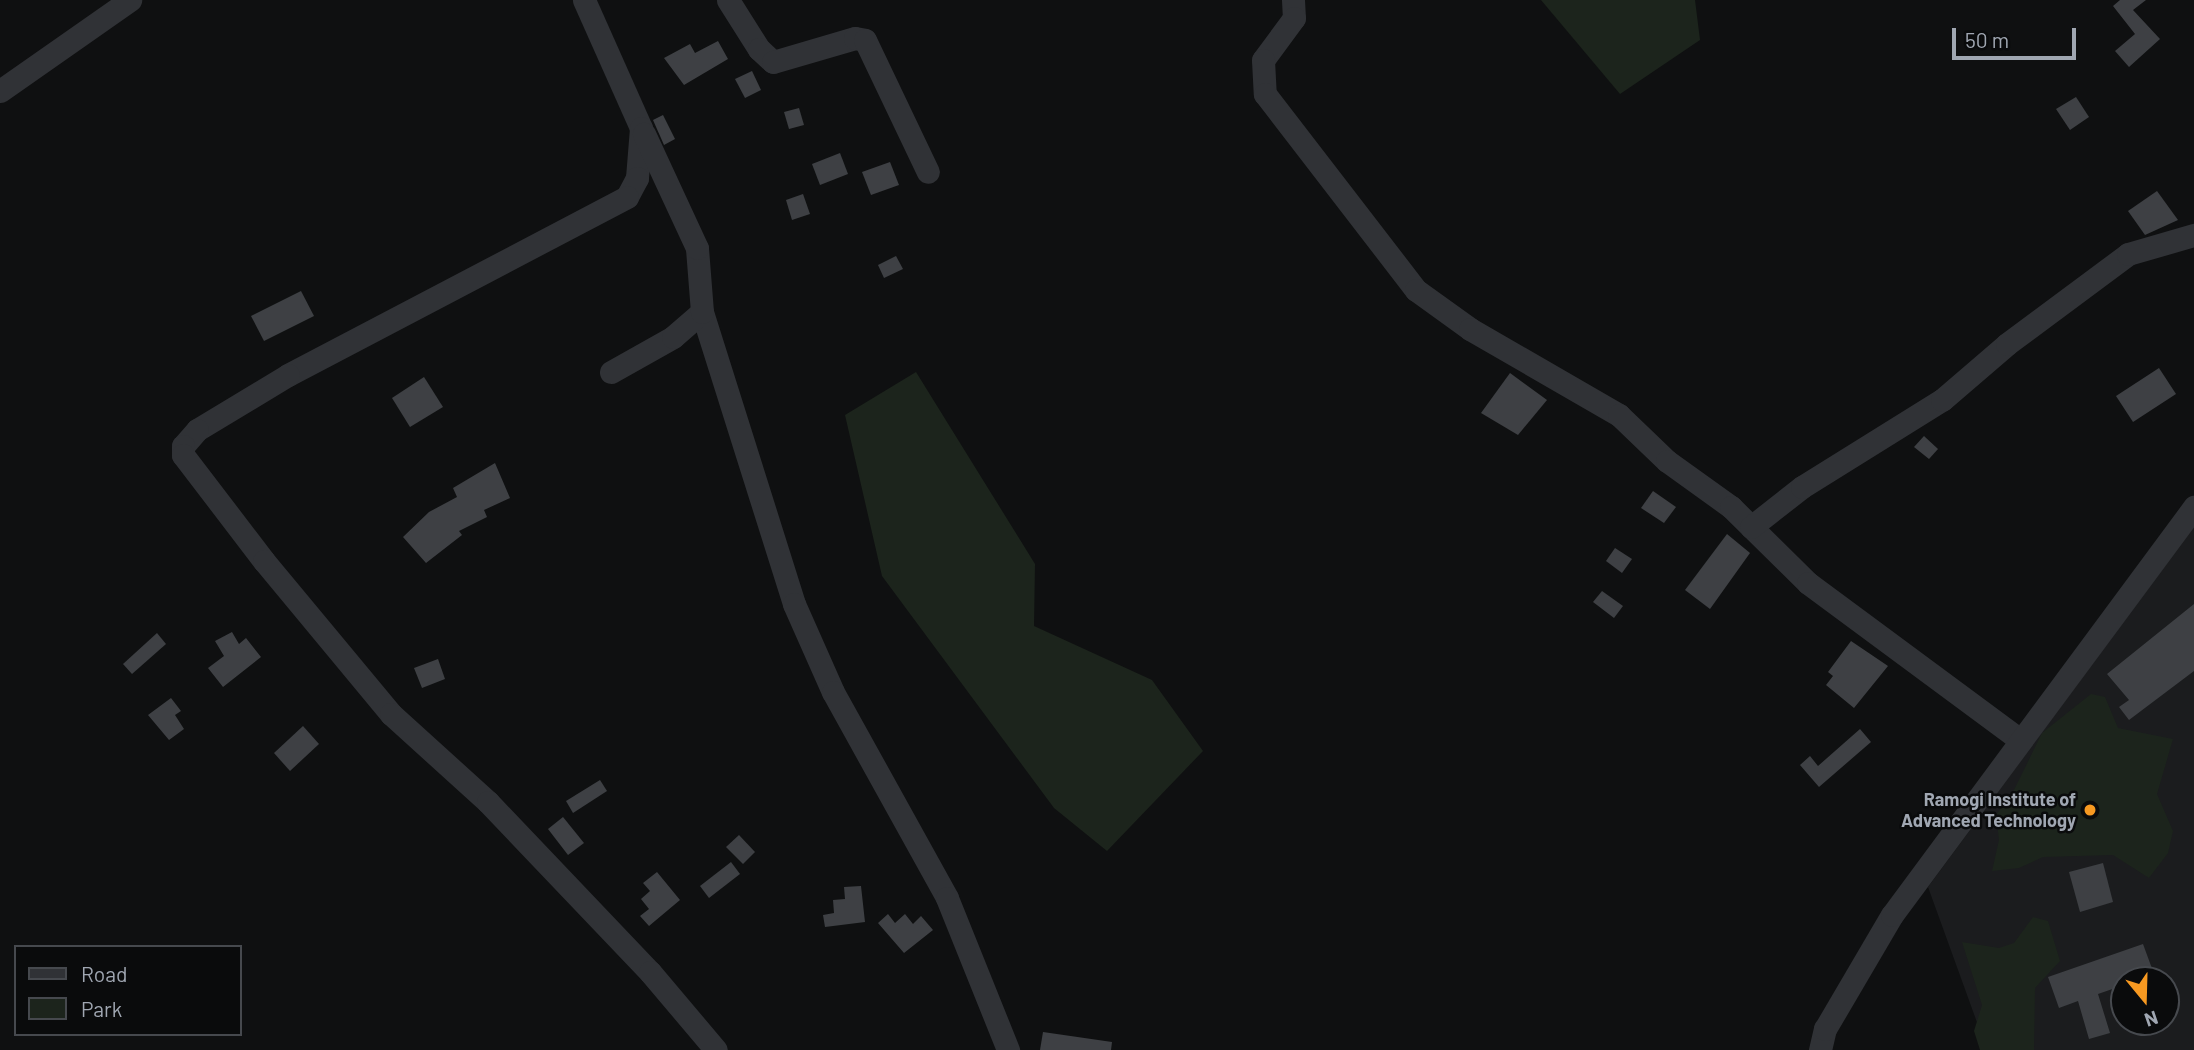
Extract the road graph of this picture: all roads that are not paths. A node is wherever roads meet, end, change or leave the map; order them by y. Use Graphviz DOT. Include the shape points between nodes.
graph roads {
  1 [pos="130,0"];
  2 [pos="584,0"];
  3 [pos="728,0"];
  4 [pos="1293,0"];
  5 [pos="0,91"];
  6 [pos="641,128"];
  7 [pos="928,172"];
  8 [pos="2194,235"];
  9 [pos="702,313"];
  10 [pos="611,372"];
  11 [pos="2194,507"];
  12 [pos="1751,527"];
  13 [pos="2020,740"];
  14 [pos="716,1050"];
  15 [pos="1008,1050"];
  16 [pos="1820,1050"];
  1 -- 5 [label="street"];
  2 -- 6 [label="street"];
  3 -- 7 [label="street" via="759,49 773,62 855,38 865,40"];
  4 -- 12 [label="street" via="1294,18 1263,60 1265,94 1416,290 1470,329 1619,415 1667,461"];
  6 -- 9 [label="street" via="697,248"];
  6 -- 14 [label="street" via="639,170 626,197 288,375 197,430 183,446 183,455 391,714 488,802 650,972"];
  8 -- 12 [label="street" via="2128,254 1942,400 1802,487"];
  9 -- 10 [label="street" via="673,337"];
  9 -- 15 [label="street" via="794,604 833,692 947,898"];
  11 -- 13 [label="street"];
  12 -- 13 [label="street" via="1808,583"];
  13 -- 16 [label="street" via="1892,915 1825,1029"];
}
